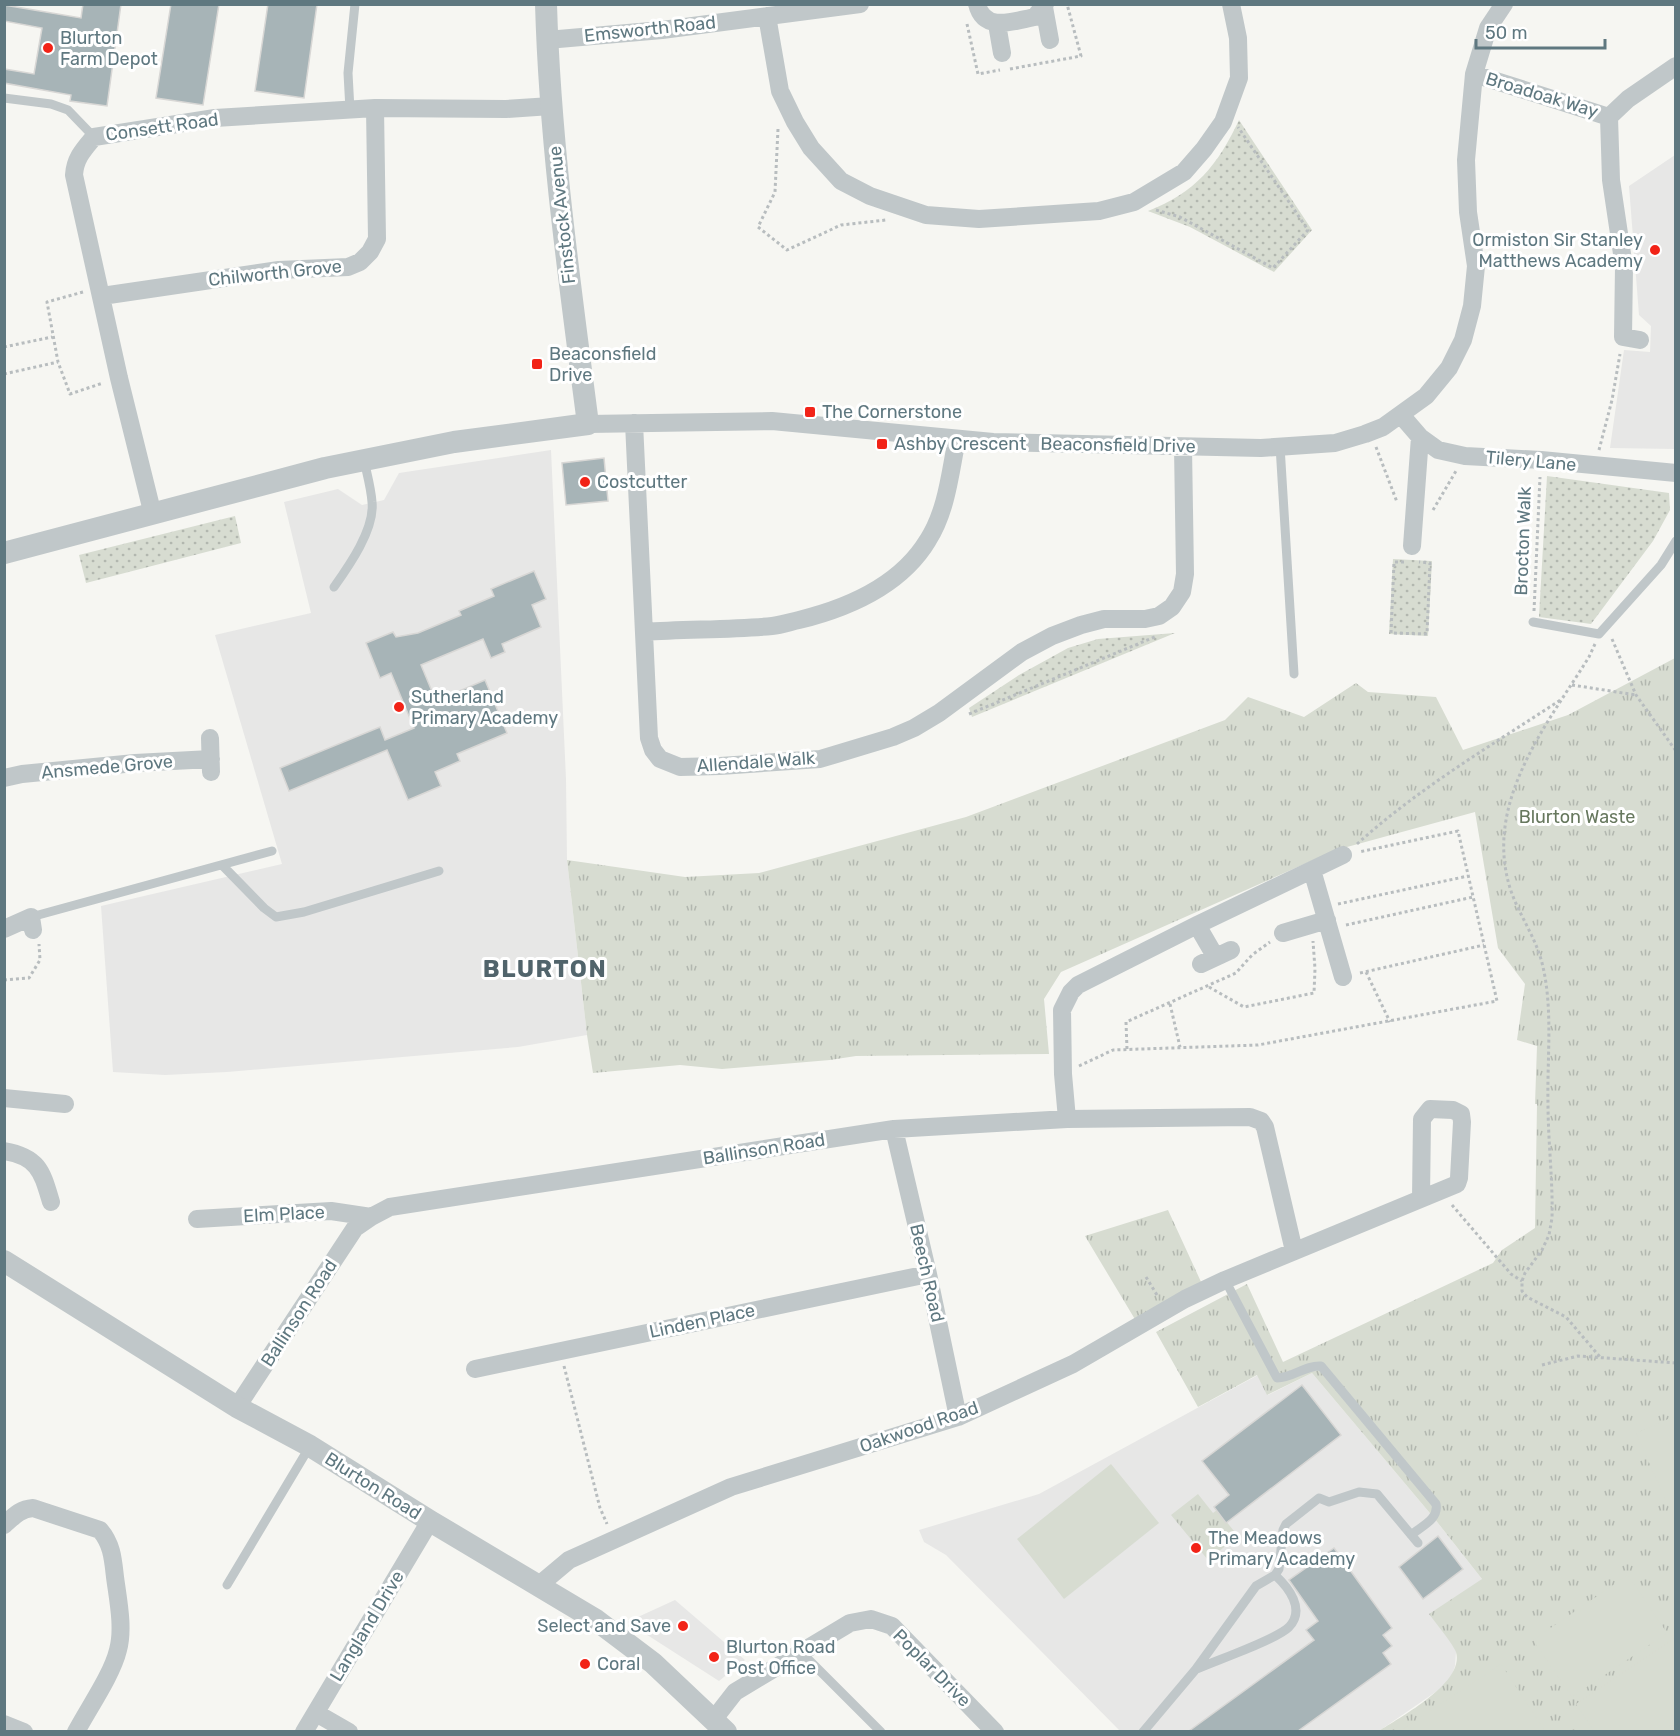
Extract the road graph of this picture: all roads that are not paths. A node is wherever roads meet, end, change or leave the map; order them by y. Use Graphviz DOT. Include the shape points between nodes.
graph roads {
  1 [pos="355,4"];
  2 [pos="546,4"];
  3 [pos="860,4"];
  4 [pos="1231,4"];
  5 [pos="1504,4"];
  6 [pos="1045,6"];
  7 [pos="971,10"];
  8 [pos="767,16"];
  9 [pos="997,24"];
  10 [pos="547,40"];
  11 [pos="1050,40"];
  12 [pos="1002,52"];
  13 [pos="1676,66"];
  14 [pos="1474,74"];
  15 [pos="4,98"];
  16 [pos="551,106"];
  17 [pos="375,108"];
  18 [pos="350,110"];
  19 [pos="1609,117"];
  20 [pos="94,136"];
  21 [pos="101,292"];
  22 [pos="1632,338"];
  23 [pos="1401,415"];
  24 [pos="634,423"];
  25 [pos="588,424"];
  26 [pos="1420,437"];
  27 [pos="957,439"];
  28 [pos="1280,446"];
  29 [pos="1182,447"];
  30 [pos="364,460"];
  31 [pos="1676,473"];
  32 [pos="153,514"];
  33 [pos="1676,541"];
  34 [pos="4,553"];
  35 [pos="1412,554"];
  36 [pos="334,587"];
  37 [pos="1533,622"];
  38 [pos="644,632"];
  39 [pos="1294,674"];
  40 [pos="210,738"];
  41 [pos="4,778"];
  42 [pos="272,852"];
  43 [pos="1343,855"];
  44 [pos="222,865"];
  45 [pos="1312,870"];
  46 [pos="439,871"];
  47 [pos="1323,920"];
  48 [pos="32,924"];
  49 [pos="1197,925"];
  50 [pos="4,929"];
  51 [pos="1283,933"];
  52 [pos="1216,957"];
  53 [pos="1343,977"];
  54 [pos="4,1098"];
  55 [pos="65,1104"];
  56 [pos="1067,1119"];
  57 [pos="894,1129"];
  58 [pos="4,1151"];
  59 [pos="42,1194"];
  60 [pos="1421,1198"];
  61 [pos="370,1217"];
  62 [pos="196,1219"];
  63 [pos="1294,1251"];
  64 [pos="4,1261"];
  65 [pos="928,1274"];
  66 [pos="1224,1280"];
  67 [pos="475,1369"];
  68 [pos="237,1407"];
  69 [pos="958,1417"];
  70 [pos="310,1446"];
  71 [pos="430,1521"];
  72 [pos="4,1525"];
  73 [pos="1411,1535"];
  74 [pos="1418,1544"];
  75 [pos="1275,1575"];
  76 [pos="227,1585"];
  77 [pos="538,1586"];
  78 [pos="801,1652"];
  79 [pos="1196,1669"];
  80 [pos="316,1713"];
  81 [pos="4,1724"];
  82 [pos="720,1725"];
  83 [pos="24,1731"];
  84 [pos="76,1731"];
  85 [pos="304,1731"];
  86 [pos="349,1731"];
  87 [pos="880,1731"];
  88 [pos="995,1731"];
  89 [pos="1143,1731"];
  1 -- 18 [label="lane" via="348,73"];
  2 -- 10 [label="street, Finstock Avenue"];
  3 -- 8 [label="street, Emsworth Road"];
  4 -- 8 [label="street" via="1238,38 1239,78 1223,122 1184,172 1134,202 1099,211 979,219 926,215 841,182 811,148 780,92"];
  5 -- 14 [label="street, Beaconsfield Drive" via="1488,28"];
  6 -- 9 [label="street" via="1035,17"];
  6 -- 11 [label="street"];
  7 -- 9 [label="street"];
  8 -- 10 [label="street, Emsworth Road"];
  9 -- 12 [label="street"];
  10 -- 16 [label="street, Finstock Avenue"];
  13 -- 19 [label="street"];
  14 -- 19 [label="street, Broadoak Way"];
  14 -- 23 [label="street, Beaconsfield Drive" via="1466,160 1476,266 1473,306 1449,368 1426,396"];
  15 -- 20 [label="lane" via="68,110"];
  16 -- 17 [label="street, Consett Road"];
  16 -- 25 [label="street, Finstock Avenue"];
  17 -- 18 [label="street, Consett Road"];
  17 -- 21 [label="street, Chilworth Grove" via="377,239 360,262 348,267 279,270"];
  18 -- 20 [label="street, Consett Road" via="215,118"];
  19 -- 22 [label="street" via="1611,180"];
  20 -- 21 [label="street, Consett Road" via="75,164 74,175"];
  21 -- 32 [label="street, Consett Road"];
  23 -- 26 [label="street, Tilery Lane"];
  23 -- 28 [label="street, Beaconsfield Drive" via="1383,427 1335,443"];
  24 -- 25 [label="street, Beaconsfield Drive"];
  24 -- 27 [label="street, Beaconsfield Drive" via="772,421"];
  24 -- 38 [label="street, Allendale Walk"];
  25 -- 30 [label="street, Beaconsfield Drive" via="454,442"];
  26 -- 31 [label="street, Tilery Lane" via="1438,450 1465,456"];
  26 -- 35 [label="street"];
  27 -- 29 [label="street, Beaconsfield Drive"];
  27 -- 38 [label="street" via="945,502 929,539 915,559 870,594 835,610 775,626"];
  28 -- 29 [label="street, Beaconsfield Drive"];
  28 -- 39 [label="lane"];
  29 -- 38 [label="street, Allendale Walk" via="1185,574 1182,592 1172,607 1159,616 1104,619 1052,636 1022,652 914,728 893,737 820,759 680,767 660,759 649,738"];
  30 -- 32 [label="street, Beaconsfield Drive"];
  30 -- 36 [label="lane" via="372,510 364,538"];
  32 -- 34 [label="street, Beaconsfield Drive"];
  33 -- 37 [label="lane" via="1661,565 1599,634"];
  40 -- 41 [label="street, Ansmede Grove" via="211,765 135,763"];
  42 -- 44 [label="lane"];
  43 -- 45 [label="street"];
  44 -- 46 [label="lane" via="276,917"];
  44 -- 48 [label="lane"];
  45 -- 47 [label="street"];
  45 -- 49 [label="street"];
  47 -- 51 [label="street"];
  47 -- 53 [label="street"];
  48 -- 50 [label="street"];
  49 -- 52 [label="street"];
  49 -- 56 [label="street" via="1071,992 1062,1010"];
  54 -- 55 [label="street"];
  56 -- 57 [label="street, Ballinson Road"];
  56 -- 63 [label="street, Ballinson Road" via="1250,1117 1261,1121"];
  57 -- 61 [label="street, Ballinson Road" via="418,1202 390,1207"];
  57 -- 65 [label="street, Beech Road"];
  58 -- 59 [label="street" via="32,1161 43,1174"];
  60 -- 60 [label="street, Oakwood Road" via="1457,1184 1461,1114 1453,1110 1430,1109 1422,1119"];
  60 -- 63 [label="street, Oakwood Road"];
  61 -- 62 [label="street, Elm Place" via="331,1211"];
  61 -- 68 [label="street, Ballinson Road" via="355,1228"];
  63 -- 66 [label="street, Oakwood Road"];
  64 -- 68 [label="street, Blurton Road"];
  65 -- 67 [label="street, Linden Place"];
  65 -- 69 [label="street, Beech Road"];
  66 -- 69 [label="street, Oakwood Road" via="1073,1364"];
  66 -- 73 [label="lane" via="1276,1378 1313,1365 1321,1366 1436,1504 1434,1518"];
  68 -- 70 [label="street, Blurton Road"];
  69 -- 77 [label="street, Oakwood Road" via="731,1487 569,1560"];
  70 -- 71 [label="street, Blurton Road"];
  70 -- 76 [label="lane"];
  71 -- 77 [label="street, Blurton Road"];
  71 -- 80 [label="street, Langland Drive"];
  72 -- 84 [label="street" via="16,1513 33,1508 100,1530 111,1548 119,1617 118,1651"];
  73 -- 74 [label="lane"];
  73 -- 75 [label="lane" via="1377,1494 1359,1492 1329,1502 1318,1498 1283,1530"];
  75 -- 79 [label="lane" via="1256,1586"];
  75 -- 79 [label="lane" via="1294,1598 1291,1625 1277,1635"];
  77 -- 82 [label="street, Blurton Road" via="596,1620 653,1662"];
  78 -- 82 [label="street, Poplar Drive" via="735,1692"];
  78 -- 87 [label="lane"];
  78 -- 88 [label="street, Poplar Drive" via="850,1623 872,1619 892,1626"];
  79 -- 89 [label="lane"];
  80 -- 85 [label="street, Langland Drive"];
  80 -- 86 [label="street"];
  81 -- 83 [label="street"];
}
